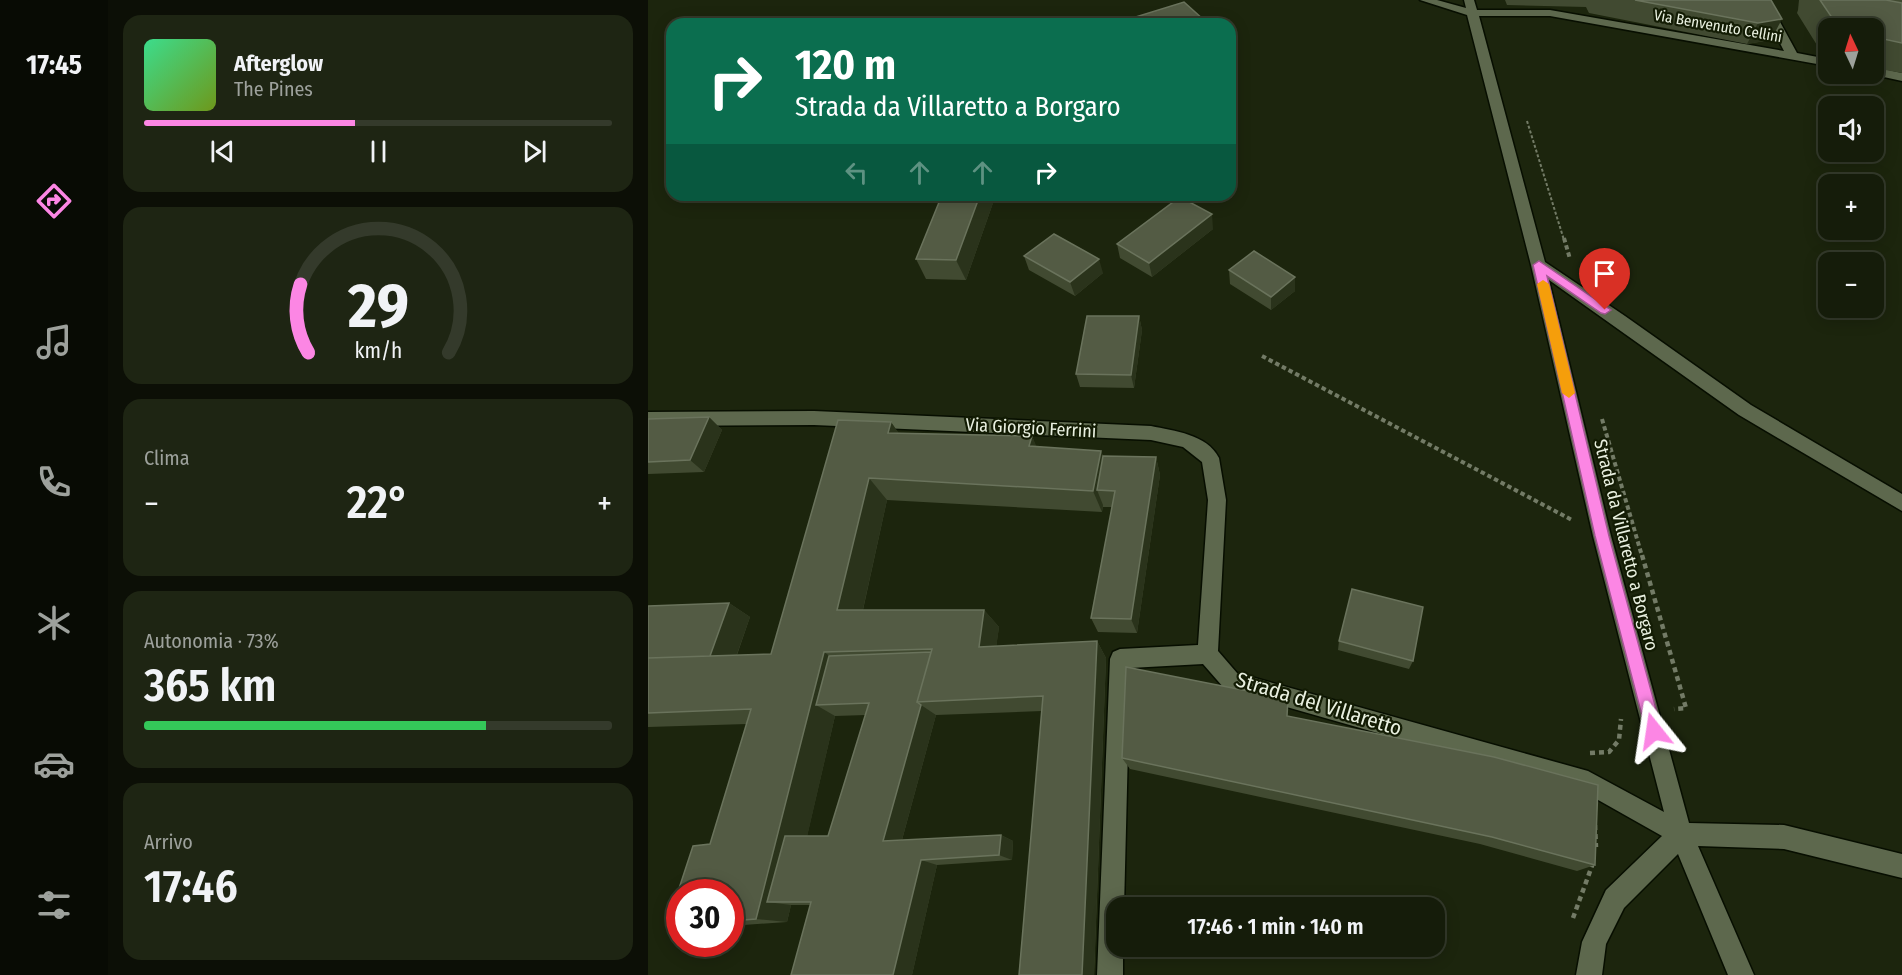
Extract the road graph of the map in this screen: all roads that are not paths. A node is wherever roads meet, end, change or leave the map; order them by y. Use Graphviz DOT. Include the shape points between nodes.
graph roads {
  1 [pos="1425,0"];
  2 [pos="1762,0"];
  3 [pos="1471,6"];
  4 [pos="1792,54"];
  5 [pos="1818,60"];
  6 [pos="1884,73"];
  7 [pos="1902,77"];
  8 [pos="1539,265"];
  9 [pos="648,419"];
  10 [pos="1902,503"];
  11 [pos="1208,654"];
  12 [pos="1681,834"];
  13 [pos="1902,866"];
  14 [pos="1110,975"];
  15 [pos="1589,975"];
  16 [pos="1741,975"];
  1 -- 3 [label="street, Via Benvenuto Cellini"];
  2 -- 4 [label="street"];
  3 -- 4 [label="street, Via Benvenuto Cellini" via="1550,13"];
  3 -- 8 [label="street, Strada da Villaretto a Borgaro"];
  4 -- 5 [label="street, Via Benvenuto Cellini"];
  6 -- 7 [label="street"];
  8 -- 10 [label="street" via="1745,410"];
  8 -- 12 [label="street, Strada da Villaretto a Borgaro" via="1602,536"];
  9 -- 11 [label="street, Via Giorgio Ferrini" via="826,418 1151,433 1188,441 1210,458 1217,500"];
  11 -- 12 [label="street, Strada del Villaretto" via="1231,681 1588,782"];
  11 -- 14 [label="street" via="1120,658"];
  12 -- 13 [label="street, Strada del Villaretto" via="1784,837"];
  12 -- 15 [label="street" via="1615,899 1594,942"];
  12 -- 16 [label="street"];
}
